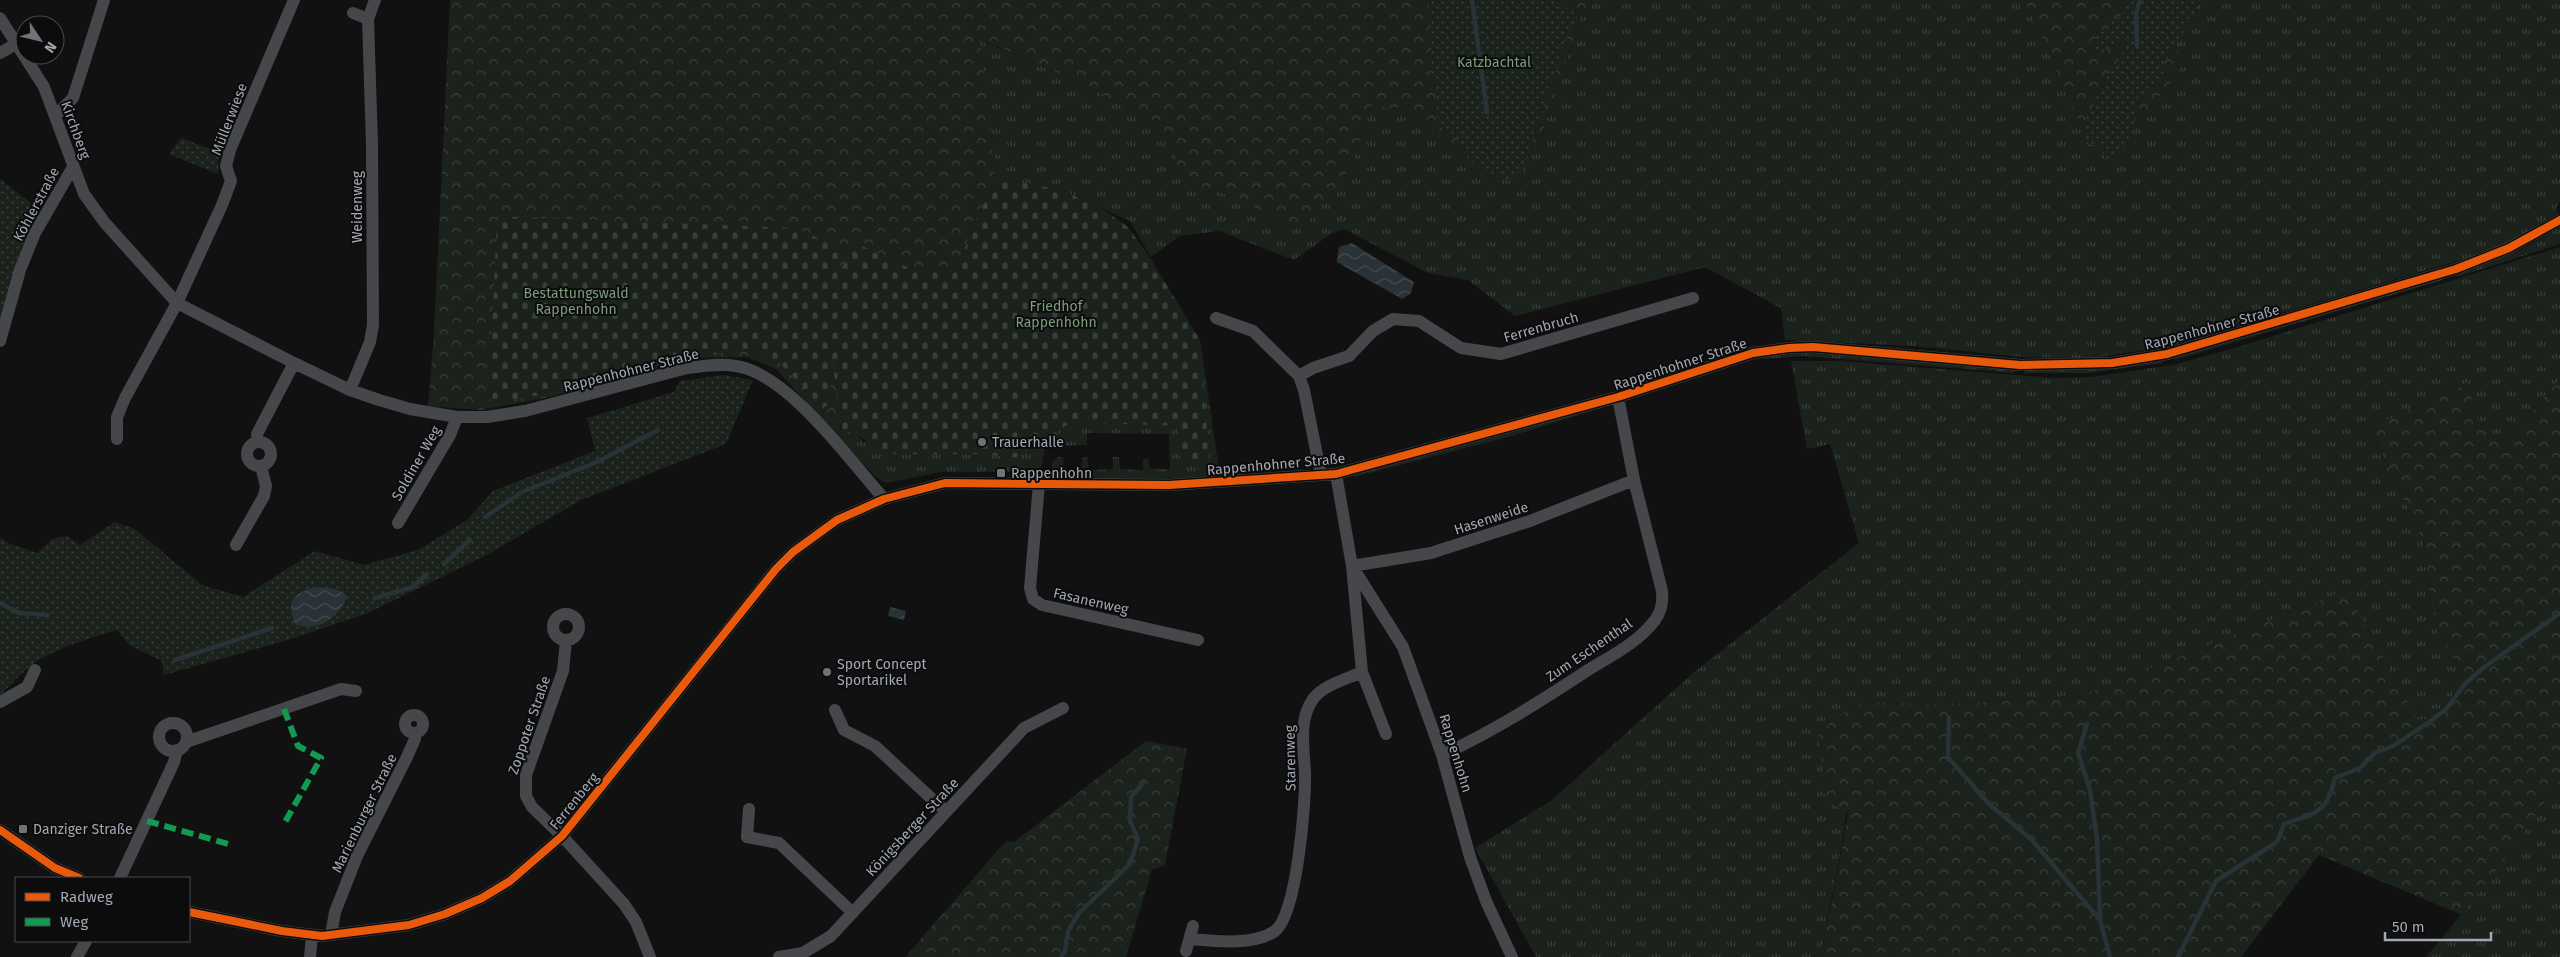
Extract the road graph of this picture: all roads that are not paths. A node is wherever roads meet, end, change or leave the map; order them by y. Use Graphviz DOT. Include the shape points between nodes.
graph roads {
  1 [pos="104,0"];
  2 [pos="294,0"];
  3 [pos="375,0"];
  4 [pos="353,13"];
  5 [pos="0,18"];
  6 [pos="368,19"];
  7 [pos="15,42"];
  8 [pos="15,45"];
  9 [pos="0,53"];
  10 [pos="30,65"];
  11 [pos="55,116"];
  12 [pos="73,167"];
  13 [pos="2560,220"];
  14 [pos="129,248"];
  15 [pos="1693,298"];
  16 [pos="177,303"];
  17 [pos="1216,318"];
  18 [pos="0,341"];
  19 [pos="294,363"];
  20 [pos="1299,376"];
  21 [pos="350,390"];
  22 [pos="1618,397"];
  23 [pos="458,417"];
  24 [pos="117,439"];
  25 [pos="1336,474"];
  26 [pos="1321,475"];
  27 [pos="1634,480"];
  28 [pos="1039,484"];
  29 [pos="884,499"];
  30 [pos="398,523"];
  31 [pos="236,544"];
  32 [pos="1352,566"];
  33 [pos="566,640"];
  34 [pos="1198,640"];
  35 [pos="35,670"];
  36 [pos="1362,672"];
  37 [pos="356,691"];
  38 [pos="0,702"];
  39 [pos="1063,708"];
  40 [pos="835,710"];
  41 [pos="415,733"];
  42 [pos="1386,734"];
  43 [pos="1442,755"];
  44 [pos="749,809"];
  45 [pos="946,812"];
  46 [pos="0,830"];
  47 [pos="562,836"];
  48 [pos="78,877"];
  49 [pos="120,877"];
  50 [pos="190,912"];
  51 [pos="853,913"];
  52 [pos="1193,926"];
  53 [pos="331,935"];
  54 [pos="312,936"];
  55 [pos="85,942"];
  56 [pos="77,957"];
  57 [pos="310,957"];
  58 [pos="650,957"];
  59 [pos="779,957"];
  60 [pos="1512,957"];
  1 -- 11 [label="street" via="73,98"];
  2 -- 16 [label="street, Müllerwiese" via="230,150 226,166 231,181 225,197"];
  3 -- 6 [label="street, Weidenweg"];
  4 -- 6 [label="street"];
  5 -- 7 [label="street, Kirchberg"];
  6 -- 21 [label="street, Weidenweg" via="373,325"];
  8 -- 9 [label="street"];
  10 -- 11 [label="street, Kirchberg" via="44,87"];
  11 -- 12 [label="street, Kirchberg"];
  12 -- 14 [label="street, Kirchberg" via="84,194"];
  12 -- 18 [label="street, Köhlerstraße" via="35,233 20,270"];
  13 -- 22 [label="street, Rappenhohner Straße" via="2509,248 2456,269 2168,354 2112,364 2020,365 1789,348 1753,353"];
  14 -- 16 [label="street, Rappenhohner Straße"];
  15 -- 20 [label="street, Ferrenbruch" via="1501,354 1461,348 1419,321 1393,320 1373,331 1349,356"];
  16 -- 19 [label="street, Rappenhohner Straße"];
  16 -- 24 [label="street, Müllerwiese" via="125,398 118,417"];
  17 -- 20 [label="street" via="1253,331"];
  19 -- 21 [label="street, Rappenhohner Straße"];
  19 -- 31 [label="street" via="257,434 258,442 249,447 247,454 252,463 261,466 266,486 264,496"];
  20 -- 26 [label="street"];
  21 -- 23 [label="street, Rappenhohner Straße" via="410,409"];
  22 -- 25 [label="street, Rappenhohner Straße"];
  22 -- 27 [label="street, Zum Eschenthal"];
  23 -- 29 [label="street, Rappenhohner Straße" via="487,417 525,411 687,368 737,366 756,371 780,386"];
  23 -- 30 [label="street, Soldiner Weg"];
  25 -- 26 [label="street, Rappenhohner Straße"];
  25 -- 32 [label="street, Rappenhohn"];
  26 -- 28 [label="street, Rappenhohner Straße" via="1177,485"];
  27 -- 32 [label="street, Hasenweide" via="1530,521 1431,553"];
  27 -- 43 [label="street, Zum Eschenthal" via="1662,591 1663,601 1656,619 1625,647 1489,734"];
  28 -- 29 [label="street, Rappenhohner Straße" via="945,483"];
  28 -- 34 [label="street, Fasanenweg" via="1030,588 1033,599 1042,605"];
  29 -- 47 [label="street, Ferrenberg" via="837,520 813,536 776,569"];
  32 -- 36 [label="street, Rappenhohn"];
  32 -- 43 [label="street, Rappenhohn" via="1403,648"];
  33 -- 47 [label="street, Zoppoter Straße" via="563,671 524,786 532,807"];
  35 -- 38 [label="street" via="27,687"];
  36 -- 42 [label="street"];
  36 -- 52 [label="street, Starenweg" via="1318,694 1306,711 1303,726 1306,801 1294,852 1290,899 1276,930 1266,936 1188,945"];
  37 -- 49 [label="street" via="341,689 181,746"];
  39 -- 45 [label="street, Königsberger Straße" via="1024,728"];
  40 -- 45 [label="street" via="844,730 875,746"];
  41 -- 53 [label="street, Marienburger Straße" via="416,739 357,856 335,912"];
  43 -- 60 [label="street, Rappenhohn" via="1470,857"];
  44 -- 51 [label="street" via="747,837 779,844"];
  45 -- 51 [label="street, Königsberger Straße"];
  46 -- 48 [label="street" via="55,868"];
  47 -- 53 [label="street, Ferrenberg" via="510,881 445,914 383,930"];
  47 -- 58 [label="street, Zoppoter Straße" via="624,904 636,922"];
  50 -- 54 [label="street, Ferrenberg"];
  51 -- 59 [label="street, Königsberger Straße" via="815,947 804,953"];
  53 -- 54 [label="street, Ferrenberg"];
  54 -- 57 [label="street"];
  55 -- 56 [label="street"];
}
